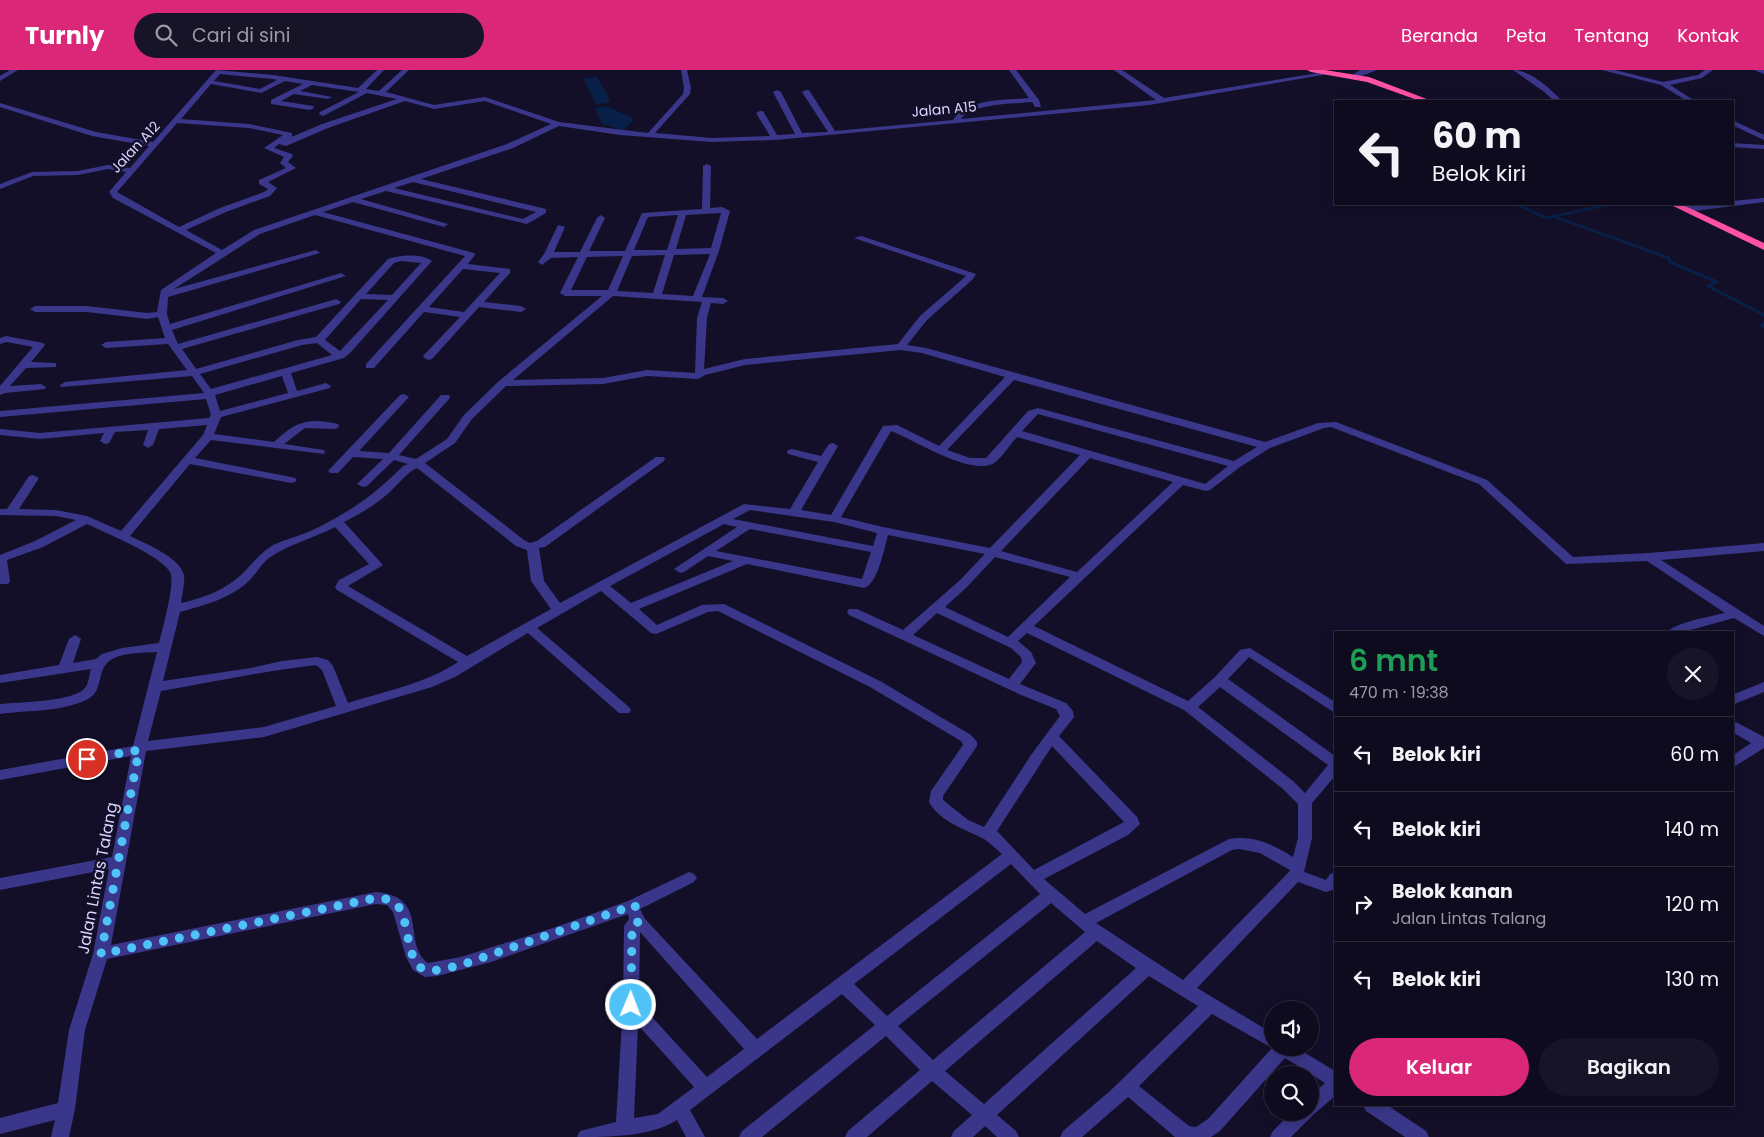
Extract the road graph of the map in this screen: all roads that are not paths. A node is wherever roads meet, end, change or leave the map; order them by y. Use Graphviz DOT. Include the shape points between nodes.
graph roads {
  1 [pos="15,70"];
  2 [pos="381,70"];
  3 [pos="406,70"];
  4 [pos="684,70"];
  5 [pos="1117,70"];
  6 [pos="1311,70"];
  7 [pos="1373,70"];
  8 [pos="1516,70"];
  9 [pos="1605,70"];
  10 [pos="1710,70"];
  11 [pos="1757,70"];
  12 [pos="220,71"];
  13 [pos="1764,72"];
  14 [pos="1015,73"];
  15 [pos="1331,73"];
  16 [pos="1353,77"];
  17 [pos="0,79"];
  18 [pos="283,79"];
  19 [pos="210,82"];
  20 [pos="310,82"];
  21 [pos="1663,84"];
  22 [pos="363,90"];
  23 [pos="293,92"];
  24 [pos="777,92"];
  25 [pos="806,92"];
  26 [pos="381,93"];
  27 [pos="328,97"];
  28 [pos="406,99"];
  29 [pos="1035,100"];
  30 [pos="1425,100"];
  31 [pos="1557,100"];
  32 [pos="1690,100"];
  33 [pos="1163,101"];
  34 [pos="0,105"];
  35 [pos="310,108"];
  36 [pos="760,113"];
  37 [pos="1044,113"];
  38 [pos="323,114"];
  39 [pos="175,121"];
  40 [pos="956,121"];
  41 [pos="1734,123"];
  42 [pos="558,124"];
  43 [pos="833,133"];
  44 [pos="650,135"];
  45 [pos="800,136"];
  46 [pos="775,138"];
  47 [pos="1764,138"];
  48 [pos="155,145"];
  49 [pos="274,145"];
  50 [pos="1734,145"];
  51 [pos="1764,146"];
  52 [pos="707,166"];
  53 [pos="131,170"];
  54 [pos="411,179"];
  55 [pos="0,187"];
  56 [pos="384,188"];
  57 [pos="351,199"];
  58 [pos="1764,200"];
  59 [pos="1734,203"];
  60 [pos="1676,205"];
  61 [pos="1721,205"];
  62 [pos="1686,209"];
  63 [pos="706,211"];
  64 [pos="313,212"];
  65 [pos="683,212"];
  66 [pos="602,218"];
  67 [pos="444,224"];
  68 [pos="561,227"];
  69 [pos="179,230"];
  70 [pos="858,238"];
  71 [pos="1764,247"];
  72 [pos="715,251"];
  73 [pos="671,252"];
  74 [pos="222,253"];
  75 [pos="316,253"];
  76 [pos="630,253"];
  77 [pos="585,254"];
  78 [pos="462,266"];
  79 [pos="341,276"];
  80 [pos="611,293"];
  81 [pos="163,296"];
  82 [pos="358,296"];
  83 [pos="656,297"];
  84 [pos="395,298"];
  85 [pos="702,300"];
  86 [pos="723,301"];
  87 [pos="336,302"];
  88 [pos="476,304"];
  89 [pos="521,308"];
  90 [pos="35,309"];
  91 [pos="422,309"];
  92 [pos="162,314"];
  93 [pos="467,314"];
  94 [pos="167,328"];
  95 [pos="319,340"];
  96 [pos="0,341"];
  97 [pos="173,344"];
  98 [pos="106,345"];
  99 [pos="901,346"];
  100 [pos="340,356"];
  101 [pos="428,357"];
  102 [pos="52,365"];
  103 [pos="23,366"];
  104 [pos="370,366"];
  105 [pos="285,371"];
  106 [pos="193,373"];
  107 [pos="702,373"];
  108 [pos="1012,376"];
  109 [pos="503,383"];
  110 [pos="64,385"];
  111 [pos="326,386"];
  112 [pos="41,387"];
  113 [pos="1,391"];
  114 [pos="210,394"];
  115 [pos="293,394"];
  116 [pos="404,397"];
  117 [pos="445,397"];
  118 [pos="0,414"];
  119 [pos="216,418"];
  120 [pos="156,426"];
  121 [pos="334,426"];
  122 [pos="111,429"];
  123 [pos="0,432"];
  124 [pos="1016,433"];
  125 [pos="208,436"];
  126 [pos="105,441"];
  127 [pos="148,444"];
  128 [pos="278,445"];
  129 [pos="833,446"];
  130 [pos="1266,446"];
  131 [pos="940,451"];
  132 [pos="320,452"];
  133 [pos="792,452"];
  134 [pos="350,454"];
  135 [pos="1087,454"];
  136 [pos="392,456"];
  137 [pos="660,459"];
  138 [pos="186,460"];
  139 [pos="823,460"];
  140 [pos="418,463"];
  141 [pos="1236,465"];
  142 [pos="334,471"];
  143 [pos="33,478"];
  144 [pos="291,480"];
  145 [pos="1180,481"];
  146 [pos="363,484"];
  147 [pos="5,512"];
  148 [pos="794,512"];
  149 [pos="87,519"];
  150 [pos="834,519"];
  151 [pos="721,520"];
  152 [pos="338,522"];
  153 [pos="748,525"];
  154 [pos="882,531"];
  155 [pos="123,536"];
  156 [pos="533,547"];
  157 [pos="1764,547"];
  158 [pos="877,550"];
  159 [pos="705,552"];
  160 [pos="993,553"];
  161 [pos="1649,557"];
  162 [pos="747,560"];
  163 [pos="680,569"];
  164 [pos="1079,576"];
  165 [pos="4,580"];
  166 [pos="602,586"];
  167 [pos="631,608"];
  168 [pos="937,608"];
  169 [pos="174,609"];
  170 [pos="558,609"];
  171 [pos="853,612"];
  172 [pos="1735,614"];
  173 [pos="529,627"];
  174 [pos="1027,628"];
  175 [pos="1676,631"];
  176 [pos="1764,632"];
  177 [pos="905,635"];
  178 [pos="74,639"];
  179 [pos="1011,641"];
  180 [pos="165,647"];
  181 [pos="467,662"];
  182 [pos="100,663"];
  183 [pos="64,669"];
  184 [pos="0,679"];
  185 [pos="1220,680"];
  186 [pos="1012,684"];
  187 [pos="1764,687"];
  188 [pos="155,688"];
  189 [pos="1734,700"];
  190 [pos="1189,707"];
  191 [pos="1334,707"];
  192 [pos="344,709"];
  193 [pos="0,710"];
  194 [pos="624,710"];
  195 [pos="1734,726"];
  196 [pos="1051,736"];
  197 [pos="1763,742"];
  198 [pos="139,748"];
  199 [pos="1734,762"];
  200 [pos="1334,763"];
  201 [pos="1334,765"];
  202 [pos="0,775"];
  203 [pos="1305,802"];
  204 [pos="990,836"];
  205 [pos="1010,853"];
  206 [pos="118,862"];
  207 [pos="1297,872"];
  208 [pos="689,878"];
  209 [pos="1032,878"];
  210 [pos="1334,880"];
  211 [pos="0,884"];
  212 [pos="1051,894"];
  213 [pos="635,905"];
  214 [pos="638,922"];
  215 [pos="1090,927"];
  216 [pos="101,954"];
  217 [pos="1148,967"];
  218 [pos="843,984"];
  219 [pos="1186,988"];
  220 [pos="631,1005"];
  221 [pos="1210,1005"];
  222 [pos="887,1024"];
  223 [pos="1264,1036"];
  224 [pos="756,1050"];
  225 [pos="1276,1056"];
  226 [pos="1296,1056"];
  227 [pos="933,1071"];
  228 [pos="1334,1079"];
  229 [pos="1127,1086"];
  230 [pos="1334,1086"];
  231 [pos="706,1088"];
  232 [pos="1319,1100"];
  233 [pos="1374,1106"];
  234 [pos="66,1109"];
  235 [pos="680,1109"];
  236 [pos="985,1114"];
  237 [pos="1296,1121"];
  238 [pos="0,1126"];
  239 [pos="625,1128"];
  240 [pos="60,1137"];
  241 [pos="586,1137"];
  242 [pos="696,1137"];
  243 [pos="748,1137"];
  244 [pos="854,1137"];
  245 [pos="960,1137"];
  246 [pos="1010,1137"];
  247 [pos="1069,1137"];
  248 [pos="1279,1137"];
  249 [pos="1420,1137"];
  1 -- 17 [label="street"];
  2 -- 22 [label="street"];
  3 -- 26 [label="street"];
  4 -- 44 [label="street" via="688,88 684,99"];
  5 -- 33 [label="street"];
  6 -- 15 [label="highway"];
  7 -- 16 [label="street"];
  8 -- 31 [label="street"];
  9 -- 21 [label="street" via="1652,78"];
  10 -- 21 [label="street" via="1700,77"];
  11 -- 13 [label="street"];
  12 -- 18 [label="street, Jalan A15"];
  12 -- 19 [label="street, Jalan A12"];
  14 -- 29 [label="street"];
  15 -- 16 [label="highway"];
  15 -- 33 [label="street, Jalan A15"];
  16 -- 30 [label="highway"];
  18 -- 19 [label="street" via="261,91"];
  18 -- 20 [label="street, Jalan A15"];
  19 -- 39 [label="street, Jalan A12"];
  20 -- 22 [label="street, Jalan A15"];
  20 -- 23 [label="street"];
  21 -- 32 [label="street"];
  22 -- 26 [label="street, Jalan A15"];
  22 -- 38 [label="street"];
  23 -- 27 [label="street"];
  23 -- 35 [label="street" via="274,102"];
  24 -- 45 [label="street"];
  25 -- 43 [label="street"];
  26 -- 28 [label="street, Jalan A15"];
  28 -- 42 [label="street, Jalan A15" via="438,107 485,99"];
  28 -- 49 [label="street"];
  29 -- 37 [label="street"];
  29 -- 40 [label="street" via="974,108 963,112"];
  33 -- 37 [label="street, Jalan A15"];
  34 -- 48 [label="street" via="95,134"];
  36 -- 46 [label="street"];
  37 -- 40 [label="street, Jalan A15"];
  39 -- 48 [label="street, Jalan A12"];
  39 -- 49 [label="street" via="262,128 289,135"];
  40 -- 43 [label="street, Jalan A15"];
  41 -- 47 [label="street"];
  42 -- 44 [label="street, Jalan A15"];
  42 -- 54 [label="street" via="510,146"];
  43 -- 45 [label="street, Jalan A15"];
  44 -- 46 [label="street, Jalan A15" via="712,140"];
  45 -- 46 [label="street, Jalan A15"];
  48 -- 53 [label="street, Jalan A12"];
  49 -- 69 [label="street" via="268,149 288,156 284,162 292,168 262,182 273,188 272,191"];
  50 -- 51 [label="street"];
  52 -- 63 [label="street"];
  53 -- 55 [label="street" via="108,167 78,173 32,174"];
  53 -- 69 [label="street, Jalan A12" via="114,194"];
  54 -- 56 [label="street"];
  54 -- 56 [label="street" via="543,211 524,222"];
  56 -- 57 [label="street"];
  57 -- 64 [label="street"];
  57 -- 67 [label="street"];
  58 -- 59 [label="street"];
  60 -- 62 [label="highway"];
  61 -- 62 [label="street"];
  62 -- 71 [label="highway"];
  63 -- 65 [label="street"];
  63 -- 72 [label="street" via="726,211"];
  64 -- 74 [label="street" via="257,232"];
  64 -- 78 [label="street" via="471,255"];
  65 -- 73 [label="street"];
  65 -- 76 [label="street" via="644,215"];
  66 -- 77 [label="street"];
  68 -- 77 [label="street" via="545,258"];
  69 -- 74 [label="street, Jalan A12"];
  70 -- 99 [label="street" via="971,274 918,324"];
  72 -- 73 [label="street"];
  72 -- 85 [label="street"];
  73 -- 76 [label="street"];
  73 -- 83 [label="street"];
  74 -- 81 [label="street"];
  75 -- 81 [label="street"];
  76 -- 77 [label="street"];
  76 -- 80 [label="street"];
  77 -- 80 [label="street" via="564,292"];
  78 -- 88 [label="street" via="507,271"];
  78 -- 91 [label="street"];
  79 -- 94 [label="street"];
  80 -- 83 [label="street"];
  80 -- 109 [label="street"];
  81 -- 92 [label="street"];
  82 -- 84 [label="street"];
  82 -- 84 [label="street" via="394,259 427,260 428,263"];
  82 -- 95 [label="street"];
  83 -- 85 [label="street"];
  84 -- 100 [label="street"];
  85 -- 86 [label="street"];
  85 -- 107 [label="street" via="699,371"];
  87 -- 97 [label="street"];
  88 -- 89 [label="street"];
  88 -- 93 [label="street"];
  90 -- 92 [label="street" via="86,309 147,316"];
  91 -- 93 [label="street"];
  91 -- 104 [label="street"];
  92 -- 94 [label="street"];
  93 -- 101 [label="street"];
  94 -- 97 [label="street"];
  95 -- 100 [label="street"];
  95 -- 106 [label="street" via="301,342"];
  96 -- 103 [label="street" via="6,339 40,345"];
  97 -- 98 [label="street"];
  97 -- 106 [label="street"];
  99 -- 107 [label="street" via="745,362"];
  99 -- 108 [label="street"];
  100 -- 105 [label="street"];
  102 -- 103 [label="street"];
  103 -- 113 [label="street"];
  105 -- 114 [label="street"];
  105 -- 115 [label="street"];
  106 -- 110 [label="street"];
  106 -- 114 [label="street"];
  107 -- 109 [label="street" via="697,376 647,373 603,381"];
  108 -- 130 [label="street"];
  108 -- 131 [label="street"];
  109 -- 140 [label="street" via="468,417 451,441"];
  111 -- 115 [label="street"];
  112 -- 113 [label="street"];
  114 -- 118 [label="street"];
  114 -- 119 [label="street"];
  115 -- 119 [label="street"];
  116 -- 134 [label="street"];
  117 -- 136 [label="street"];
  119 -- 120 [label="street"];
  119 -- 125 [label="street"];
  120 -- 122 [label="street"];
  120 -- 127 [label="street"];
  121 -- 128 [label="street" via="301,424"];
  122 -- 123 [label="street" via="40,436"];
  122 -- 126 [label="street"];
  124 -- 131 [label="street" via="987,462"];
  124 -- 135 [label="street"];
  124 -- 141 [label="street" via="1032,413 1043,411"];
  125 -- 128 [label="street"];
  125 -- 138 [label="street"];
  128 -- 132 [label="street"];
  129 -- 139 [label="street"];
  130 -- 141 [label="street"];
  130 -- 161 [label="street" via="1332,424 1483,482 1570,561"];
  131 -- 150 [label="street" via="893,427 887,428"];
  133 -- 139 [label="street"];
  134 -- 136 [label="street"];
  134 -- 142 [label="street"];
  135 -- 145 [label="street"];
  135 -- 160 [label="street"];
  136 -- 140 [label="street"];
  136 -- 146 [label="street"];
  137 -- 156 [label="street"];
  138 -- 144 [label="street"];
  138 -- 155 [label="street"];
  139 -- 148 [label="street"];
  140 -- 152 [label="street" via="407,468 381,494"];
  140 -- 156 [label="street" via="520,543"];
  141 -- 145 [label="street" via="1209,488"];
  143 -- 147 [label="street"];
  145 -- 164 [label="street"];
  147 -- 149 [label="street" via="56,513"];
  148 -- 150 [label="street"];
  148 -- 151 [label="street" via="748,506"];
  149 -- 155 [label="street"];
  149 -- 165 [label="street" via="39,544 2,558"];
  150 -- 154 [label="street"];
  151 -- 153 [label="street"];
  151 -- 166 [label="street"];
  152 -- 169 [label="street" via="293,540 263,557 231,590"];
  152 -- 181 [label="street" via="377,562 341,587"];
  153 -- 158 [label="street"];
  153 -- 159 [label="street"];
  154 -- 158 [label="street"];
  154 -- 160 [label="street"];
  155 -- 169 [label="street, Jalan Lintas Talang" via="158,555 176,570 178,587"];
  156 -- 170 [label="street" via="536,582"];
  157 -- 161 [label="street"];
  158 -- 162 [label="street" via="868,581 864,584"];
  159 -- 162 [label="street"];
  159 -- 163 [label="street"];
  160 -- 164 [label="street"];
  160 -- 168 [label="street"];
  161 -- 172 [label="street"];
  162 -- 167 [label="street"];
  164 -- 174 [label="street"];
  166 -- 167 [label="street"];
  166 -- 170 [label="street"];
  167 -- 204 [label="street" via="656,630 706,608 720,607 875,684 966,738 970,746 936,796 936,802 963,824"];
  168 -- 177 [label="street"];
  168 -- 179 [label="street"];
  169 -- 180 [label="street, Jalan Lintas Talang"];
  170 -- 173 [label="street"];
  171 -- 177 [label="street"];
  172 -- 175 [label="street"];
  172 -- 176 [label="street"];
  173 -- 181 [label="street"];
  173 -- 194 [label="street"];
  174 -- 179 [label="street"];
  174 -- 190 [label="street"];
  177 -- 186 [label="street"];
  178 -- 183 [label="street"];
  179 -- 186 [label="street" via="1026,654 1029,663"];
  180 -- 182 [label="street" via="114,654"];
  180 -- 188 [label="street, Jalan Lintas Talang"];
  181 -- 192 [label="street" via="427,684"];
  182 -- 183 [label="street"];
  182 -- 193 [label="street" via="93,686 83,696"];
  183 -- 184 [label="street"];
  185 -- 190 [label="street"];
  185 -- 191 [label="street" via="1245,653 1253,652"];
  185 -- 200 [label="street"];
  186 -- 196 [label="street" via="1065,708 1067,717"];
  187 -- 189 [label="street"];
  188 -- 192 [label="street" via="317,661 328,669"];
  188 -- 198 [label="street, Jalan Lintas Talang"];
  190 -- 203 [label="street"];
  192 -- 198 [label="street" via="286,728"];
  195 -- 197 [label="street"];
  196 -- 204 [label="street" via="989,831"];
  196 -- 209 [label="street" via="1133,824"];
  197 -- 199 [label="street"];
  198 -- 202 [label="street"];
  198 -- 206 [label="street, Jalan Lintas Talang"];
  201 -- 203 [label="street"];
  203 -- 207 [label="street" via="1306,838"];
  204 -- 205 [label="street"];
  205 -- 209 [label="street"];
  205 -- 218 [label="street"];
  206 -- 211 [label="street"];
  206 -- 216 [label="street, Jalan Lintas Talang"];
  207 -- 210 [label="street" via="1322,886 1331,884"];
  207 -- 215 [label="street" via="1266,848 1239,843"];
  207 -- 219 [label="street"];
  208 -- 213 [label="street"];
  209 -- 212 [label="street"];
  212 -- 215 [label="street"];
  212 -- 222 [label="street"];
  213 -- 214 [label="street"];
  213 -- 216 [label="street" via="461,965 433,970 425,970 416,963 398,906 387,899 376,898"];
  214 -- 220 [label="street" via="632,926"];
  214 -- 224 [label="street"];
  215 -- 217 [label="street"];
  215 -- 227 [label="street"];
  216 -- 234 [label="street, Jalan Lintas Talang" via="77,1030"];
  217 -- 219 [label="street"];
  217 -- 236 [label="street"];
  218 -- 222 [label="street"];
  218 -- 224 [label="street"];
  219 -- 221 [label="street"];
  220 -- 231 [label="street"];
  220 -- 239 [label="street"];
  221 -- 223 [label="street"];
  221 -- 229 [label="street"];
  222 -- 227 [label="street"];
  222 -- 243 [label="street"];
  224 -- 231 [label="street"];
  225 -- 229 [label="street" via="1214,1125 1198,1136 1185,1134"];
  226 -- 228 [label="street"];
  227 -- 236 [label="street"];
  227 -- 244 [label="street"];
  229 -- 247 [label="street"];
  230 -- 232 [label="street"];
  231 -- 235 [label="street"];
  233 -- 249 [label="street"];
  234 -- 238 [label="street"];
  234 -- 240 [label="street, Jalan Lintas Talang"];
  235 -- 239 [label="street" via="662,1121"];
  235 -- 242 [label="street"];
  236 -- 245 [label="street"];
  236 -- 246 [label="street"];
  237 -- 248 [label="street"];
  239 -- 241 [label="street"];
}
